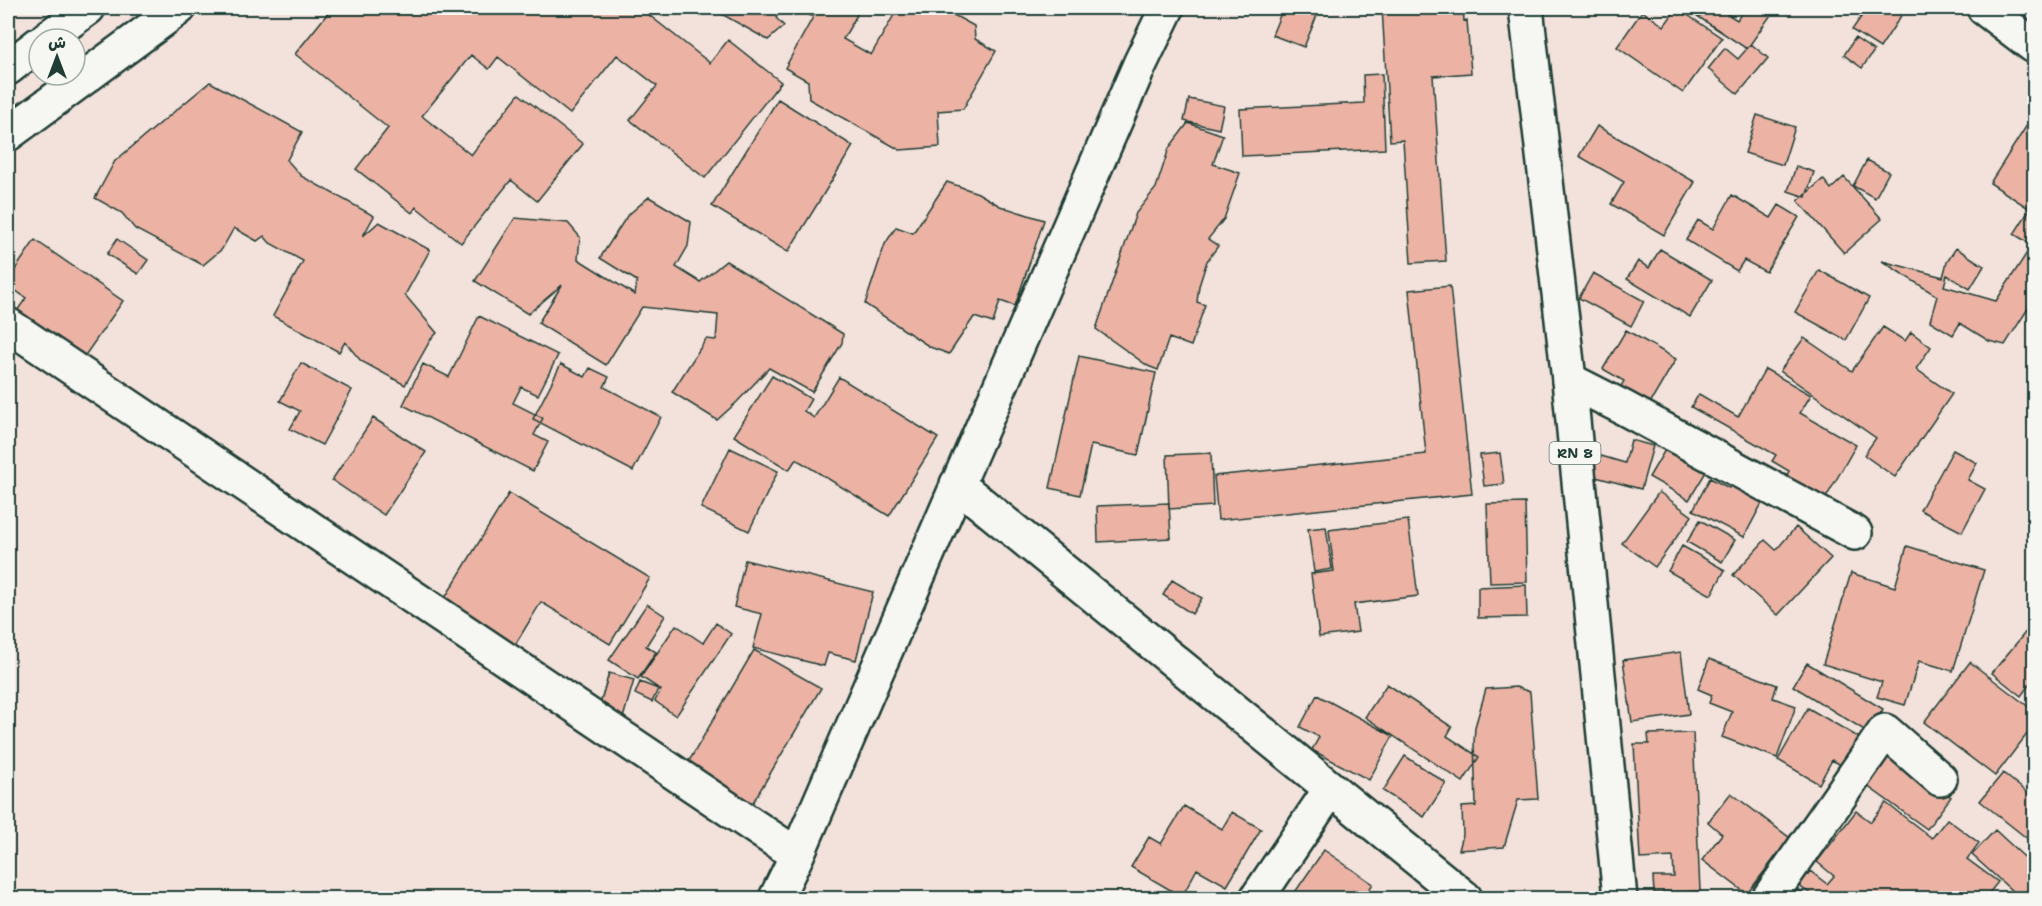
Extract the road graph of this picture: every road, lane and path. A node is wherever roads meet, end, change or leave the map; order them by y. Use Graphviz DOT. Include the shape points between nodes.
graph roads {
  1 [pos="88,8"];
  2 [pos="179,8"];
  3 [pos="1167,8"];
  4 [pos="1526,8"];
  5 [pos="1983,8"];
  6 [pos="62,27"];
  7 [pos="2034,46"];
  8 [pos="27,53"];
  9 [pos="8,68"];
  10 [pos="8,134"];
  11 [pos="8,325"];
  12 [pos="1569,380"];
  13 [pos="957,484"];
  14 [pos="1855,533"];
  15 [pos="1940,779"];
  16 [pos="1330,790"];
  17 [pos="797,855"];
  18 [pos="776,898"];
  19 [pos="1257,898"];
  20 [pos="1465,898"];
  21 [pos="1620,898"];
  22 [pos="1769,898"];
  1 -- 6 [label="main road"];
  2 -- 10 [label="main road"];
  3 -- 13 [label="main road"];
  4 -- 12 [label="main road, RN 8"];
  5 -- 7 [label="main road"];
  8 -- 9 [label="main road"];
  11 -- 17 [label="main road"];
  12 -- 14 [label="main road"];
  12 -- 21 [label="main road, RN 8"];
  13 -- 16 [label="main road"];
  13 -- 17 [label="main road"];
  15 -- 22 [label="main road" via="1885,731"];
  16 -- 19 [label="main road"];
  16 -- 20 [label="main road"];
  17 -- 18 [label="main road"];
}
